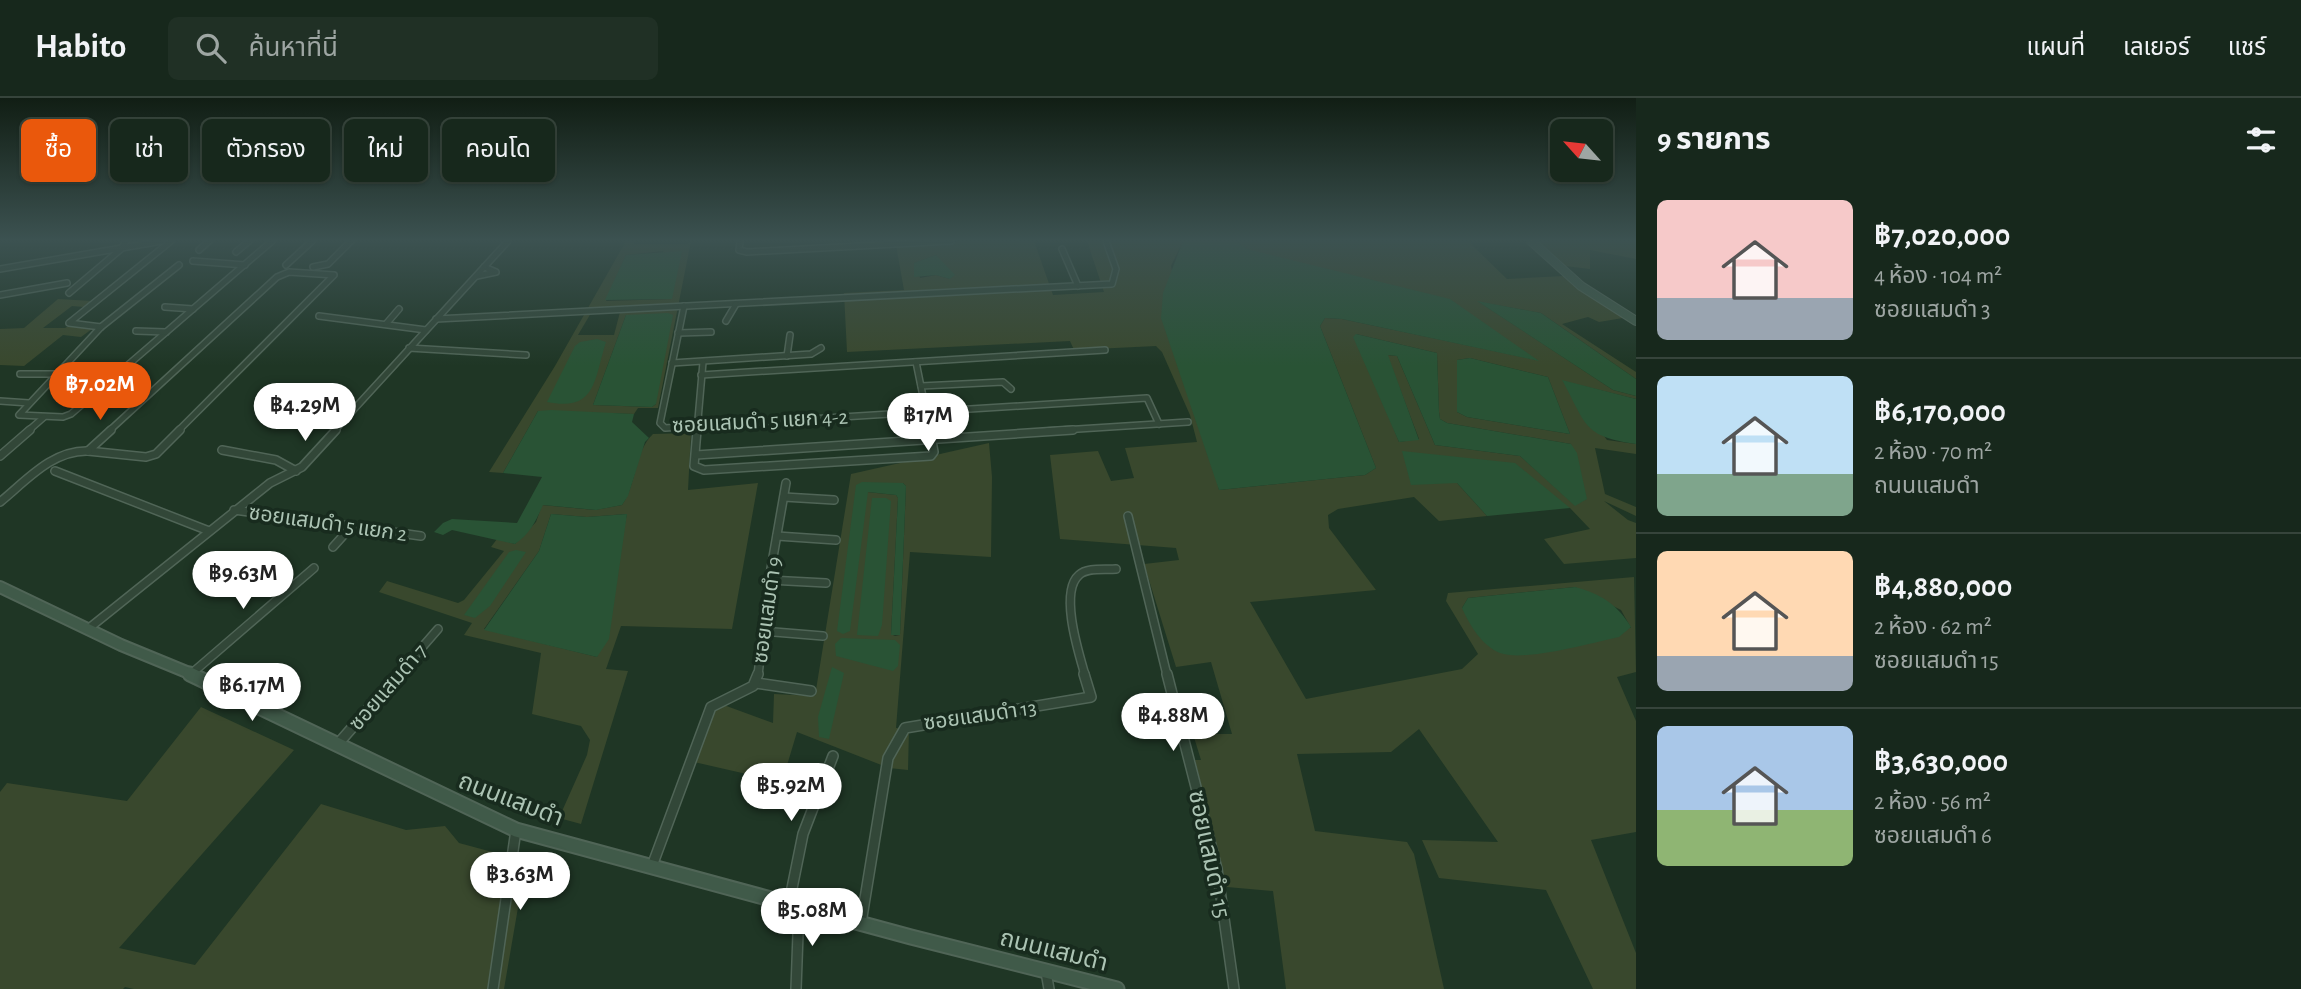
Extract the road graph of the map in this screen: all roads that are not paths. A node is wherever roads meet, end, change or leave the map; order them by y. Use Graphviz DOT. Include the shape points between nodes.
graph roads {
  1 [pos="67,283"];
  2 [pos="81,283"];
  3 [pos="120,283"];
  4 [pos="158,283"];
  5 [pos="224,283"];
  6 [pos="271,283"];
  7 [pos="326,283"];
  8 [pos="470,283"];
  9 [pos="1077,283"];
  10 [pos="1115,283"];
  11 [pos="1577,283"];
  12 [pos="1078,286"];
  13 [pos="69,293"];
  14 [pos="0,295"];
  15 [pos="736,303"];
  16 [pos="684,306"];
  17 [pos="164,307"];
  18 [pos="193,309"];
  19 [pos="399,309"];
  20 [pos="319,316"];
  21 [pos="436,320"];
  22 [pos="726,321"];
  23 [pos="1636,321"];
  24 [pos="386,324"];
  25 [pos="101,327"];
  26 [pos="426,330"];
  27 [pos="136,331"];
  28 [pos="166,332"];
  29 [pos="711,332"];
  30 [pos="678,334"];
  31 [pos="790,335"];
  32 [pos="409,348"];
  33 [pos="821,348"];
  34 [pos="1105,350"];
  35 [pos="526,355"];
  36 [pos="787,356"];
  37 [pos="703,362"];
  38 [pos="916,362"];
  39 [pos="672,363"];
  40 [pos="20,374"];
  41 [pos="57,374"];
  42 [pos="701,376"];
  43 [pos="921,386"];
  44 [pos="1011,389"];
  45 [pos="0,401"];
  46 [pos="29,402"];
  47 [pos="926,412"];
  48 [pos="44,417"];
  49 [pos="1188,422"];
  50 [pos="1159,424"];
  51 [pos="697,426"];
  52 [pos="932,439"];
  53 [pos="222,450"];
  54 [pos="87,452"];
  55 [pos="696,455"];
  56 [pos="0,456"];
  57 [pos="55,471"];
  58 [pos="296,471"];
  59 [pos="786,483"];
  60 [pos="784,497"];
  61 [pos="834,500"];
  62 [pos="0,502"];
  63 [pos="234,510"];
  64 [pos="1128,516"];
  65 [pos="351,527"];
  66 [pos="209,531"];
  67 [pos="421,536"];
  68 [pos="777,536"];
  69 [pos="836,540"];
  70 [pos="333,547"];
  71 [pos="314,568"];
  72 [pos="1116,569"];
  73 [pos="769,580"];
  74 [pos="826,583"];
  75 [pos="0,587"];
  76 [pos="88,629"];
  77 [pos="438,629"];
  78 [pos="762,631"];
  79 [pos="823,636"];
  80 [pos="191,674"];
  81 [pos="756,683"];
  82 [pos="811,691"];
  83 [pos="337,746"];
  84 [pos="833,756"];
  85 [pos="516,830"];
  86 [pos="652,866"];
  87 [pos="794,904"];
  88 [pos="862,923"];
  89 [pos="1046,972"];
  90 [pos="493,989"];
  91 [pos="796,989"];
  92 [pos="1049,989"];
  93 [pos="1117,989"];
  94 [pos="1234,989"];
  1 -- 14 [label="street"];
  2 -- 13 [label="street"];
  3 -- 25 [label="street" via="69,323"];
  4 -- 25 [label="street"];
  5 -- 18 [label="street"];
  6 -- 54 [label="street"];
  7 -- 54 [label="street" via="156,454 142,458"];
  8 -- 21 [label="street"];
  9 -- 12 [label="street"];
  10 -- 12 [label="street"];
  11 -- 23 [label="street"];
  12 -- 15 [label="street"];
  15 -- 16 [label="street"];
  15 -- 22 [label="street"];
  16 -- 21 [label="street"];
  16 -- 30 [label="street, ซอยแสมดำ 5 แยก 4-2"];
  17 -- 18 [label="street"];
  18 -- 28 [label="street"];
  19 -- 24 [label="street"];
  20 -- 24 [label="street"];
  21 -- 26 [label="street"];
  24 -- 26 [label="street"];
  25 -- 41 [label="street"];
  26 -- 32 [label="street"];
  27 -- 28 [label="street"];
  28 -- 48 [label="street" via="71,414"];
  29 -- 30 [label="street"];
  30 -- 39 [label="street, ซอยแสมดำ 5 แยก 4-2"];
  31 -- 36 [label="street"];
  32 -- 35 [label="street"];
  32 -- 58 [label="street"];
  33 -- 36 [label="street" via="815,354"];
  34 -- 38 [label="street"];
  36 -- 37 [label="street"];
  37 -- 39 [label="street"];
  37 -- 42 [label="street"];
  38 -- 42 [label="street"];
  38 -- 43 [label="street"];
  39 -- 51 [label="street, ซอยแสมดำ 5 แยก 4-2" via="660,424 669,428"];
  40 -- 41 [label="street"];
  41 -- 46 [label="street"];
  42 -- 51 [label="street"];
  43 -- 44 [label="street" via="1003,382"];
  43 -- 47 [label="street"];
  45 -- 46 [label="street"];
  46 -- 48 [label="street" via="19,415"];
  47 -- 50 [label="street, ซอยแสมดำ 5 แยก 4-2" via="1147,398"];
  47 -- 51 [label="street, ซอยแสมดำ 5 แยก 4-2"];
  47 -- 52 [label="street"];
  48 -- 56 [label="street"];
  49 -- 50 [label="street"];
  50 -- 52 [label="street"];
  51 -- 55 [label="street"];
  52 -- 55 [label="street"];
  52 -- 55 [label="street" via="934,452 928,457 704,470 695,468"];
  53 -- 58 [label="street" via="276,460"];
  54 -- 62 [label="street" via="62,455"];
  57 -- 66 [label="street"];
  58 -- 63 [label="street" via="270,483"];
  59 -- 60 [label="street, ซอยแสมดำ 9"];
  60 -- 61 [label="street"];
  60 -- 68 [label="street, ซอยแสมดำ 9"];
  63 -- 65 [label="street, ซอยแสมดำ 5 แยก 2"];
  63 -- 66 [label="street"];
  64 -- 94 [label="street, ซอยแสมดำ 15" via="1209,834"];
  65 -- 67 [label="street, ซอยแสมดำ 5 แยก 2"];
  65 -- 70 [label="street"];
  66 -- 76 [label="street"];
  68 -- 69 [label="street"];
  68 -- 73 [label="street, ซอยแสมดำ 9"];
  71 -- 80 [label="street"];
  72 -- 88 [label="street, ซอยแสมดำ 13" via="1082,572 1073,583 1070,599 1079,657 1091,697 913,725 898,737 880,794"];
  73 -- 74 [label="street"];
  73 -- 78 [label="street, ซอยแสมดำ 9"];
  75 -- 76 [label="street, ถนนแสมดำ"];
  76 -- 80 [label="street, ถนนแสมดำ"];
  77 -- 83 [label="street, ซอยแสมดำ 7"];
  78 -- 79 [label="street"];
  78 -- 81 [label="street, ซอยแสมดำ 9"];
  80 -- 83 [label="street, ถนนแสมดำ"];
  81 -- 82 [label="street"];
  81 -- 86 [label="street, ซอยแสมดำ 9" via="749,690 719,698 711,707"];
  83 -- 85 [label="street, ถนนแสมดำ"];
  84 -- 87 [label="street" via="803,834"];
  85 -- 86 [label="street, ถนนแสมดำ"];
  85 -- 90 [label="street"];
  86 -- 87 [label="street, ถนนแสมดำ"];
  87 -- 88 [label="street, ถนนแสมดำ"];
  87 -- 91 [label="street"];
  88 -- 89 [label="street, ถนนแสมดำ"];
  89 -- 92 [label="street"];
  89 -- 93 [label="street, ถนนแสมดำ"];
}
